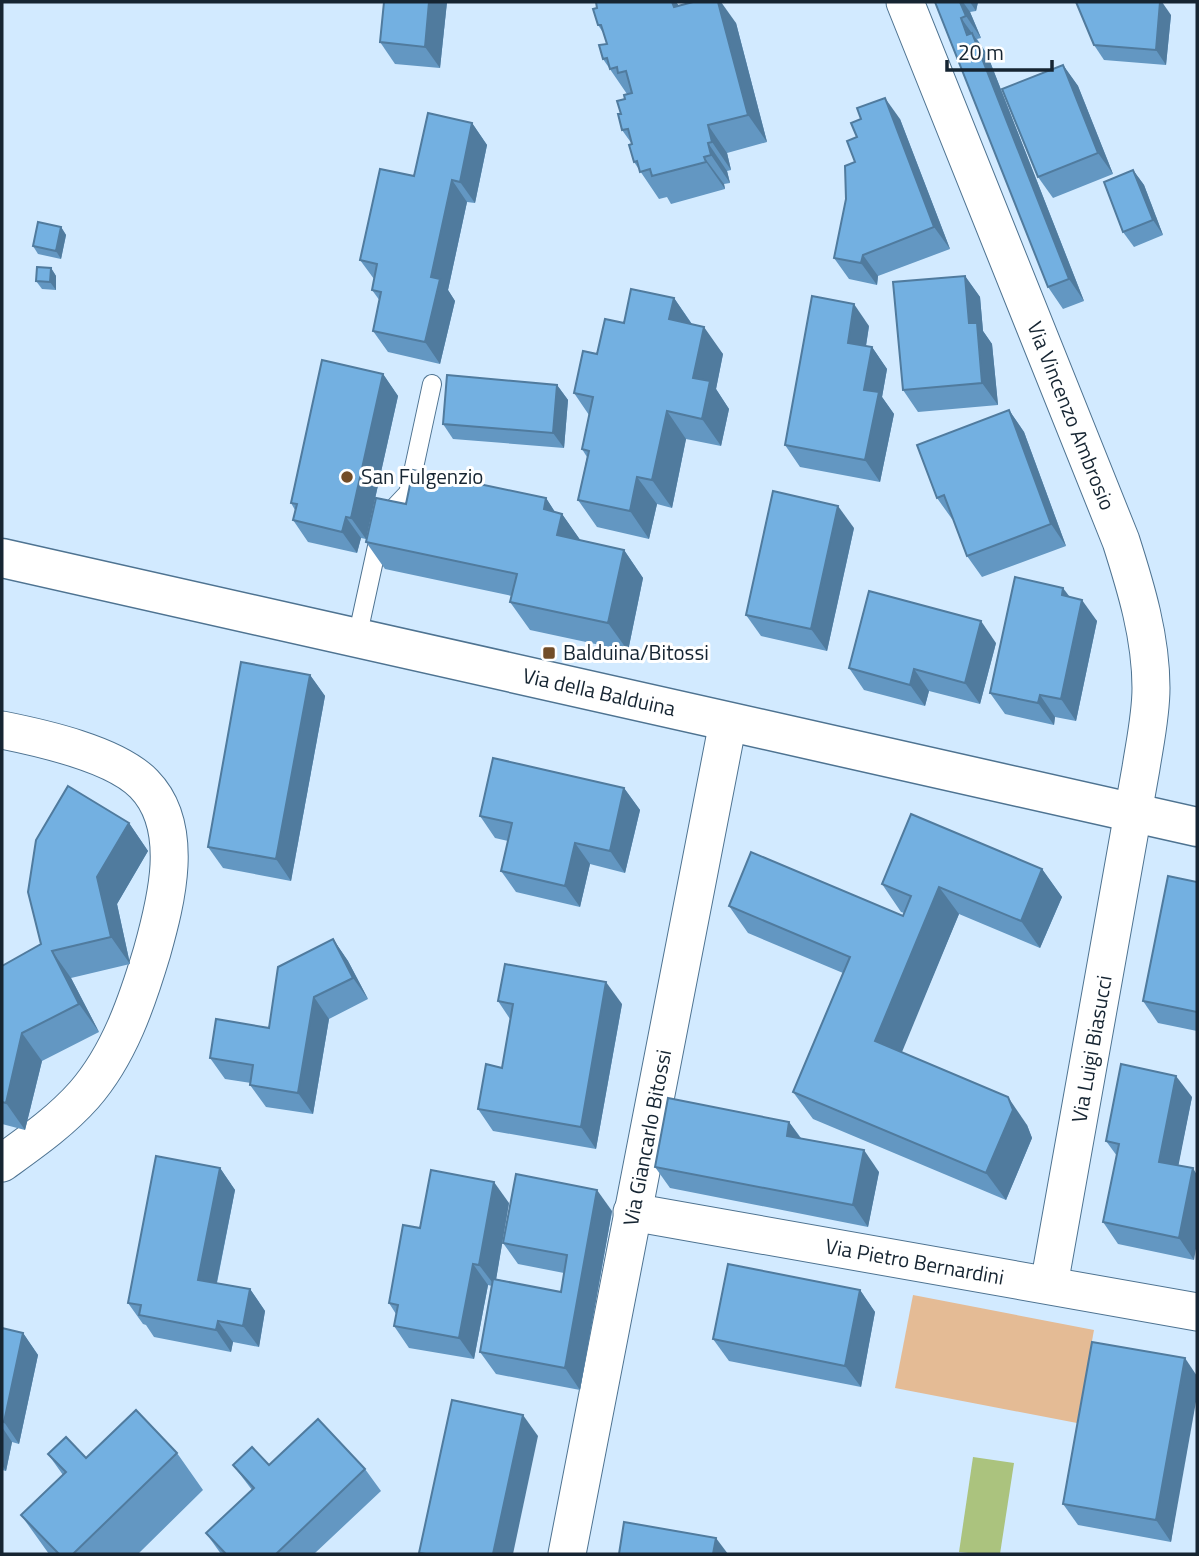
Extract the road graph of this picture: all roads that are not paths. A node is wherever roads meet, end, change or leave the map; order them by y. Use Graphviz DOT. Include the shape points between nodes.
graph roads {
  1 [pos="912,17"];
  2 [pos="432,384"];
  3 [pos="2,558"];
  4 [pos="357,638"];
  5 [pos="727,722"];
  6 [pos="2,730"];
  7 [pos="1133,814"];
  8 [pos="1197,827"];
  9 [pos="2,1163"];
  10 [pos="632,1212"];
  11 [pos="1049,1285"];
  12 [pos="1197,1312"];
  13 [pos="566,1554"];
  1 -- 7 [label="street, Via Vincenzo Ambrosio" via="1135,586 1151,685"];
  2 -- 4 [label="lane" via="410,486 381,528"];
  3 -- 4 [label="street, Via della Balduina"];
  4 -- 5 [label="street, Via della Balduina"];
  5 -- 7 [label="street, Via della Balduina"];
  5 -- 10 [label="street, Via Giancarlo Bitossi"];
  6 -- 9 [label="street" via="86,752 133,775 159,806 169,852 160,923 132,1014 115,1048 85,1094"];
  7 -- 8 [label="street, Via della Balduina"];
  7 -- 11 [label="street, Via Luigi Biasucci"];
  10 -- 11 [label="street, Via Pietro Bernardini"];
  10 -- 13 [label="street, Via Giancarlo Bitossi"];
  11 -- 12 [label="street, Via Pietro Bernardini"];
}
